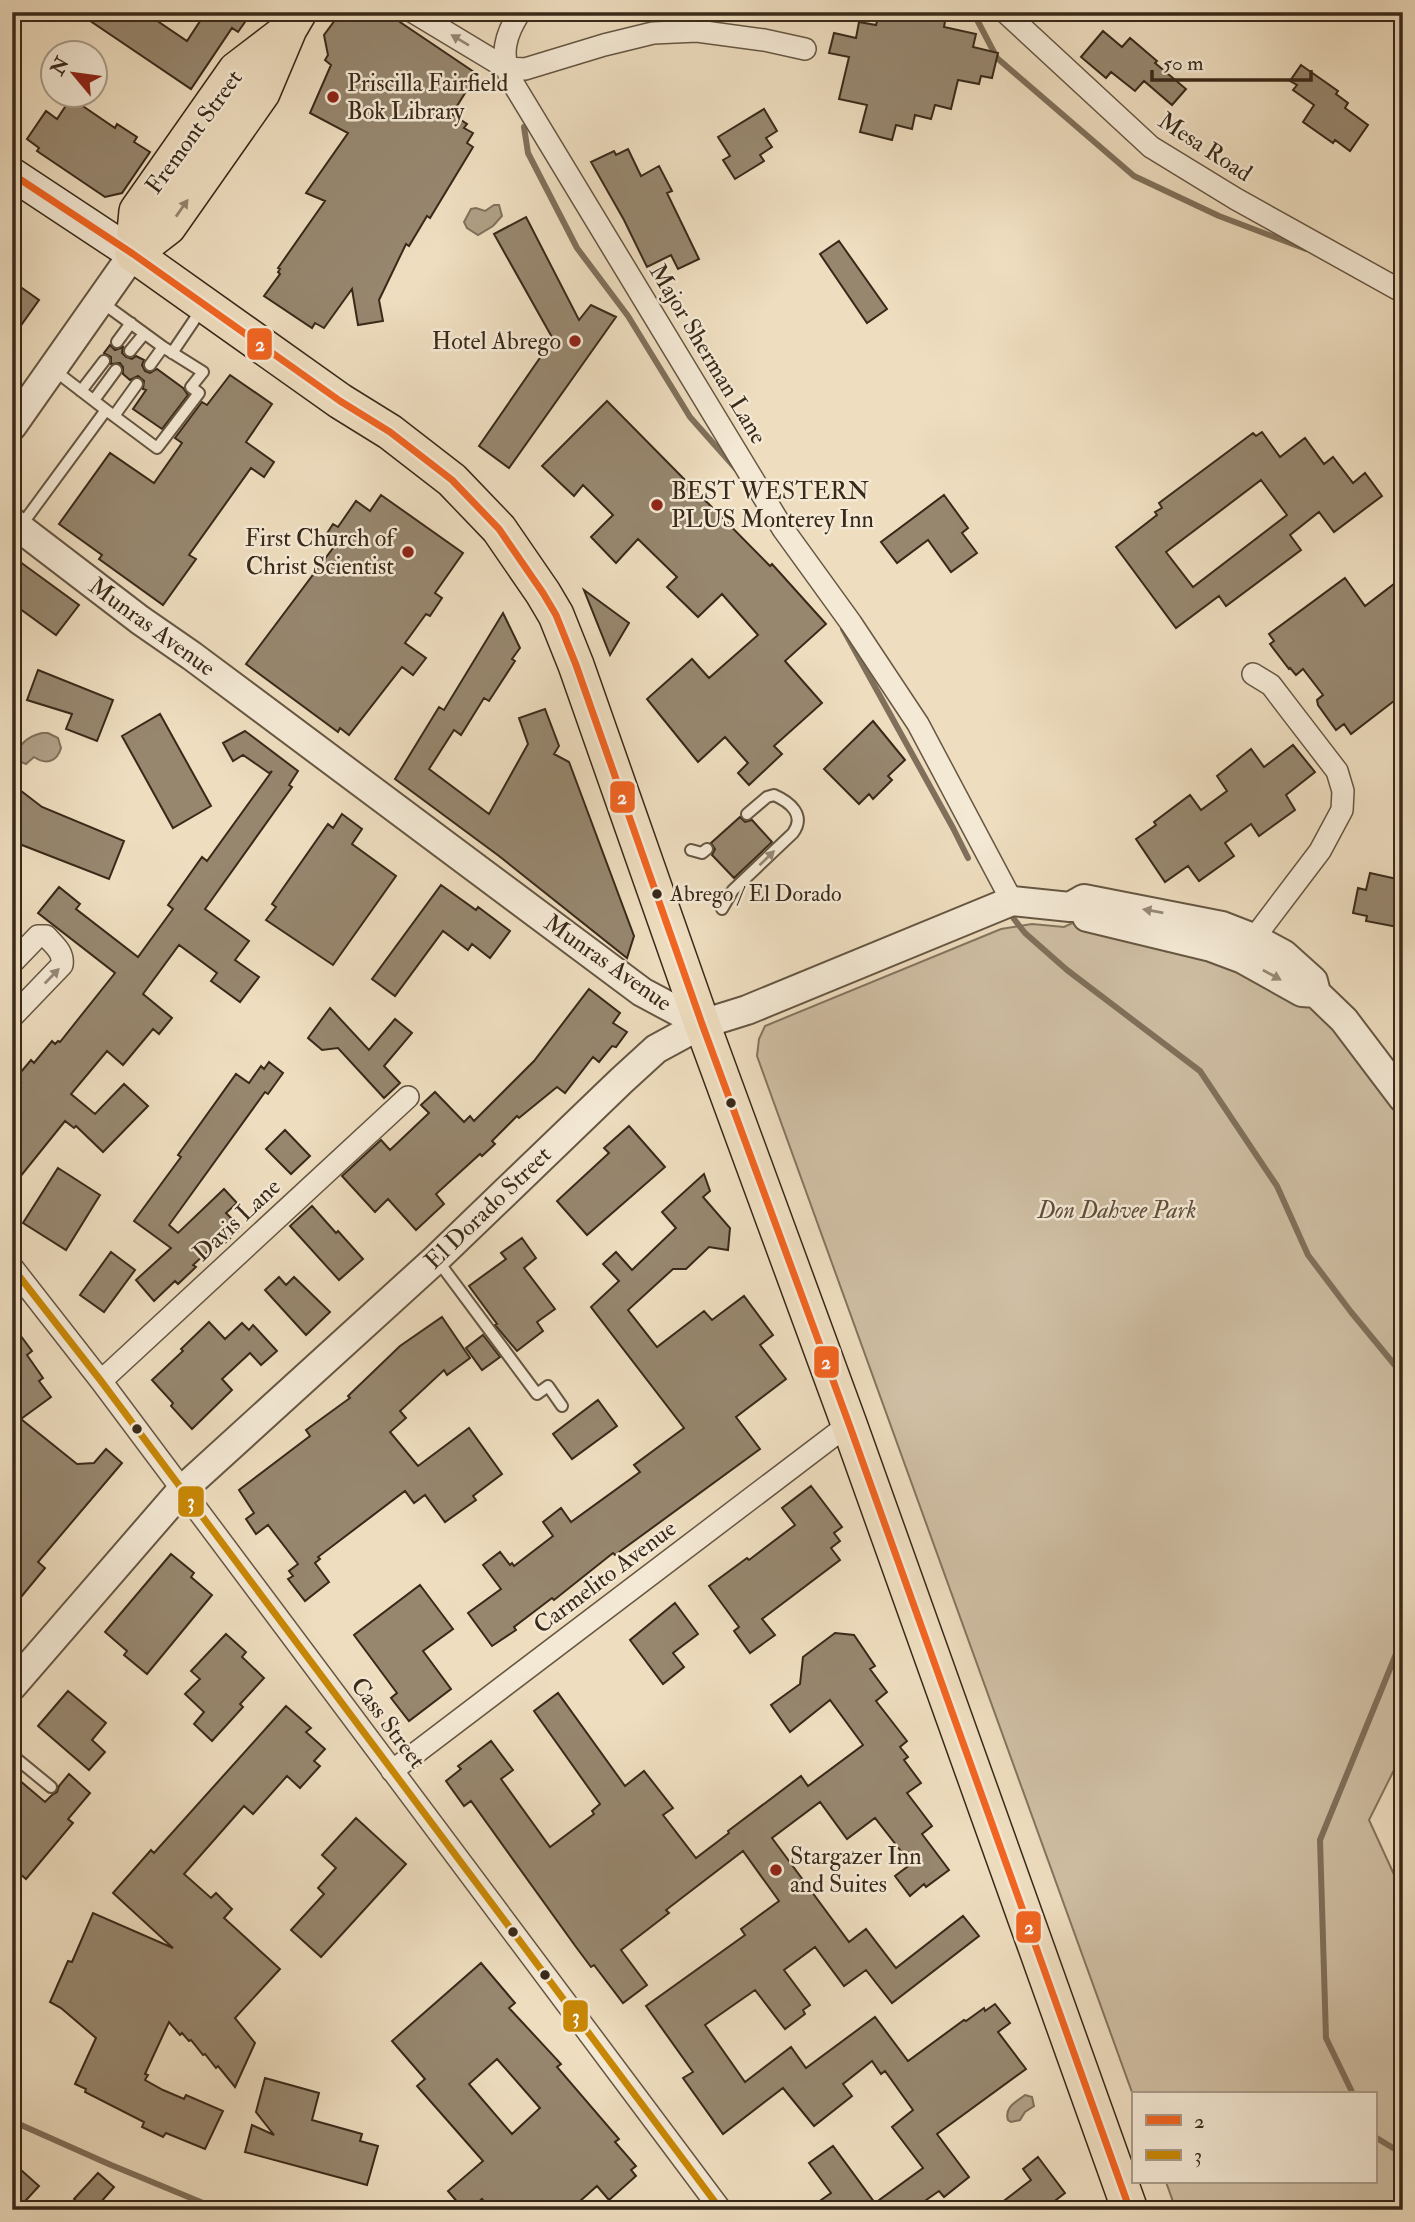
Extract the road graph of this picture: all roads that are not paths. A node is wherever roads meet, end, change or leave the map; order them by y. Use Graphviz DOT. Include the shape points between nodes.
graph roads {
  1 [pos="413,12"];
  2 [pos="520,12"];
  3 [pos="1005,12"];
  4 [pos="294,20"];
  5 [pos="805,49"];
  6 [pos="506,68"];
  7 [pos="12,174"];
  8 [pos="133,254"];
  9 [pos="1403,292"];
  10 [pos="100,301"];
  11 [pos="204,305"];
  12 [pos="131,323"];
  13 [pos="144,334"];
  14 [pos="117,342"];
  15 [pos="168,350"];
  16 [pos="130,351"];
  17 [pos="104,361"];
  18 [pos="150,365"];
  19 [pos="52,369"];
  20 [pos="116,369"];
  21 [pos="137,384"];
  22 [pos="81,391"];
  23 [pos="12,398"];
  24 [pos="94,400"];
  25 [pos="110,413"];
  26 [pos="12,426"];
  27 [pos="16,524"];
  28 [pos="1253,674"];
  29 [pos="747,814"];
  30 [pos="707,849"];
  31 [pos="691,850"];
  32 [pos="1012,901"];
  33 [pos="1070,907"];
  34 [pos="722,909"];
  35 [pos="1253,938"];
  36 [pos="1180,939"];
  37 [pos="12,963"];
  38 [pos="1316,993"];
  39 [pos="12,1017"];
  40 [pos="702,1024"];
  41 [pos="408,1097"];
  42 [pos="1403,1098"];
  43 [pos="436,1258"];
  44 [pos="15,1276"];
  45 [pos="101,1381"];
  46 [pos="562,1406"];
  47 [pos="849,1424"];
  48 [pos="181,1491"];
  49 [pos="12,1686"];
  50 [pos="12,1755"];
  51 [pos="392,1771"];
  52 [pos="51,1787"];
  53 [pos="721,2210"];
  54 [pos="1130,2210"];
  6 -- 1 [label="street, one-way"];
  2 -- 6 [label="street" via="505,42"];
  3 -- 9 [label="street, Mesa Road" via="1151,147"];
  4 -- 8 [label="main road, Fremont Street" via="262,93 168,227"];
  5 -- 6 [label="street" via="696,30 653,33 525,69"];
  6 -- 32 [label="street, Major Sherman Lane" via="783,529 918,724"];
  7 -- 8 [label="main road"];
  8 -- 10 [label="street, Fremont Street"];
  8 -- 11 [label="main road"];
  10 -- 12 [label="lane"];
  10 -- 19 [label="street, Fremont Street"];
  11 -- 15 [label="lane"];
  11 -- 40 [label="main road" via="453,480 520,559 556,615 573,657"];
  12 -- 13 [label="lane"];
  12 -- 14 [label="lane"];
  13 -- 15 [label="lane"];
  13 -- 16 [label="lane"];
  15 -- 18 [label="lane"];
  15 -- 25 [label="lane" via="203,372 191,387 199,393 157,448"];
  17 -- 22 [label="lane"];
  19 -- 22 [label="lane"];
  19 -- 23 [label="street, Fremont Street"];
  19 -- 26 [label="street, Fremont Street"];
  20 -- 24 [label="lane"];
  21 -- 25 [label="lane"];
  22 -- 24 [label="lane"];
  24 -- 25 [label="lane"];
  25 -- 27 [label="lane"];
  27 -- 40 [label="street, Munras Avenue" via="642,992"];
  28 -- 35 [label="street" via="1270,685 1296,717 1337,771 1343,791 1342,810 1320,851"];
  34 -- 29 [label="lane, one-way" via="733,890 798,825 793,807 774,795"];
  30 -- 31 [label="lane" via="702,853"];
  32 -- 33 [label="street, El Dorado Street"];
  32 -- 40 [label="street, El Dorado Street" via="747,1010"];
  35 -- 33 [label="street, El Dorado Street, one-way" via="1190,918 1084,899"];
  33 -- 36 [label="street, El Dorado Street" via="1081,916"];
  35 -- 36 [label="street" via="1239,947 1199,933"];
  35 -- 38 [label="street, El Dorado Street" via="1303,969"];
  36 -- 38 [label="street, El Dorado Street, one-way" via="1243,960 1302,992"];
  39 -- 37 [label="street, one-way" via="62,965 63,958 46,936 38,936"];
  38 -- 42 [label="street, El Dorado Street" via="1344,1020"];
  40 -- 43 [label="street, El Dorado Street" via="656,1049"];
  40 -- 47 [label="main road"];
  41 -- 45 [label="street, Davis Lane"];
  43 -- 46 [label="lane" via="537,1394 548,1386"];
  43 -- 48 [label="street, El Dorado Street"];
  44 -- 45 [label="street, Cass Street"];
  45 -- 48 [label="street, Cass Street"];
  47 -- 51 [label="street, Carmelito Avenue"];
  47 -- 54 [label="main road"];
  48 -- 49 [label="street, El Dorado Street"];
  48 -- 51 [label="street, Cass Street"];
  50 -- 52 [label="lane"];
  51 -- 53 [label="street, Cass Street"];
}
